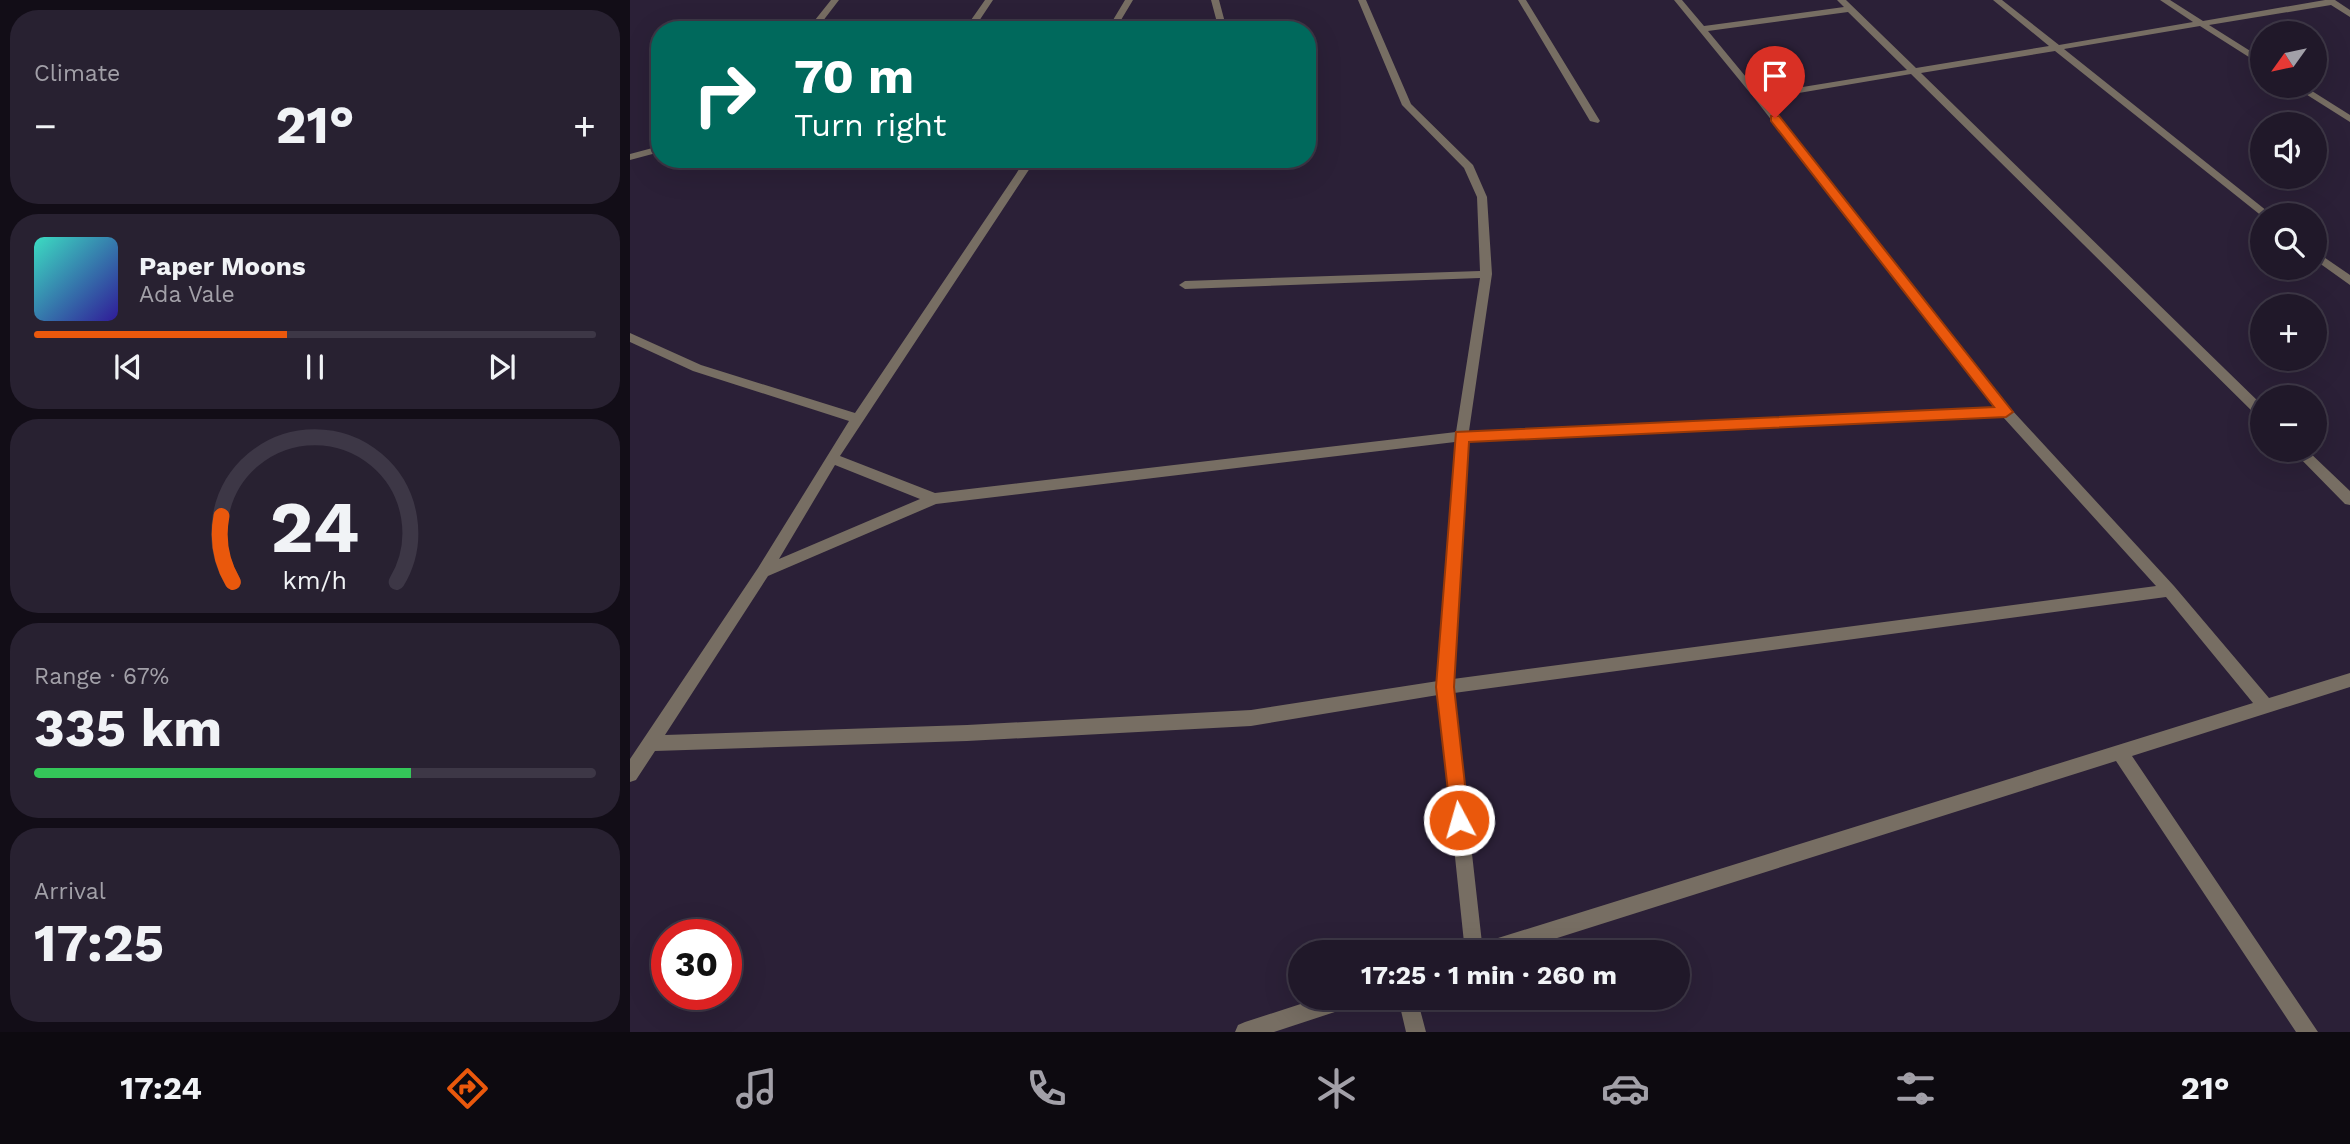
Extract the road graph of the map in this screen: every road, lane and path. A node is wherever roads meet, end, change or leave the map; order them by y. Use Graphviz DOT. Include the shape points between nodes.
graph roads {
  1 [pos="835,0"];
  2 [pos="989,0"];
  3 [pos="1129,0"];
  4 [pos="1215,0"];
  5 [pos="1362,0"];
  6 [pos="1522,0"];
  7 [pos="1678,0"];
  8 [pos="1841,0"];
  9 [pos="1997,0"];
  10 [pos="2164,0"];
  11 [pos="2330,1"];
  12 [pos="1850,9"];
  13 [pos="2350,15"];
  14 [pos="818,21"];
  15 [pos="974,21"];
  16 [pos="1116,21"];
  17 [pos="1221,21"];
  18 [pos="2202,25"];
  19 [pos="1703,29"];
  20 [pos="2057,48"];
  21 [pos="2250,55"];
  22 [pos="1915,70"];
  23 [pos="1758,97"];
  24 [pos="2317,98"];
  25 [pos="2350,119"];
  26 [pos="1595,121"];
  27 [pos="651,151"];
  28 [pos="630,157"];
  29 [pos="1025,168"];
  30 [pos="2252,203"];
  31 [pos="2327,263"];
  32 [pos="1486,274"];
  33 [pos="2350,281"];
  34 [pos="1185,285"];
  35 [pos="630,337"];
  36 [pos="2250,401"];
  37 [pos="2006,412"];
  38 [pos="857,419"];
  39 [pos="1462,436"];
  40 [pos="832,458"];
  41 [pos="2311,462"];
  42 [pos="934,499"];
  43 [pos="2350,500"];
  44 [pos="763,572"];
  45 [pos="2169,590"];
  46 [pos="2350,680"];
  47 [pos="1445,687"];
  48 [pos="2266,706"];
  49 [pos="651,743"];
  50 [pos="2119,752"];
  51 [pos="630,774"];
  52 [pos="1473,940"];
  53 [pos="1521,940"];
  54 [pos="1311,1010"];
  55 [pos="1411,1010"];
  56 [pos="1245,1032"];
  57 [pos="1416,1032"];
  58 [pos="2308,1032"];
  1 -- 14 [label="street"];
  2 -- 15 [label="street"];
  3 -- 16 [label="street"];
  4 -- 17 [label="street"];
  5 -- 32 [label="street" via="1407,105 1469,167 1482,197"];
  6 -- 26 [label="street"];
  7 -- 19 [label="street"];
  8 -- 12 [label="street"];
  9 -- 20 [label="street"];
  10 -- 18 [label="street"];
  11 -- 13 [label="street"];
  11 -- 18 [label="street"];
  12 -- 19 [label="street"];
  12 -- 22 [label="street"];
  18 -- 20 [label="street"];
  18 -- 21 [label="street"];
  19 -- 23 [label="street"];
  20 -- 22 [label="street"];
  20 -- 30 [label="street"];
  22 -- 23 [label="street"];
  22 -- 36 [label="street"];
  23 -- 37 [label="street"];
  24 -- 25 [label="street"];
  27 -- 28 [label="street"];
  29 -- 38 [label="street"];
  31 -- 33 [label="street"];
  32 -- 34 [label="street"];
  32 -- 39 [label="street"];
  35 -- 38 [label="street" via="697,368"];
  37 -- 39 [label="street"];
  37 -- 45 [label="street"];
  38 -- 40 [label="street"];
  39 -- 42 [label="street"];
  39 -- 47 [label="street"];
  40 -- 42 [label="street"];
  40 -- 44 [label="street"];
  41 -- 43 [label="street"];
  42 -- 44 [label="street"];
  44 -- 49 [label="street"];
  45 -- 47 [label="street"];
  45 -- 48 [label="street"];
  46 -- 48 [label="street"];
  47 -- 49 [label="street" via="1251,718"];
  47 -- 52 [label="street"];
  48 -- 50 [label="street"];
  49 -- 51 [label="street"];
  50 -- 53 [label="street"];
  50 -- 58 [label="street"];
  54 -- 56 [label="street"];
  55 -- 57 [label="street"];
}
